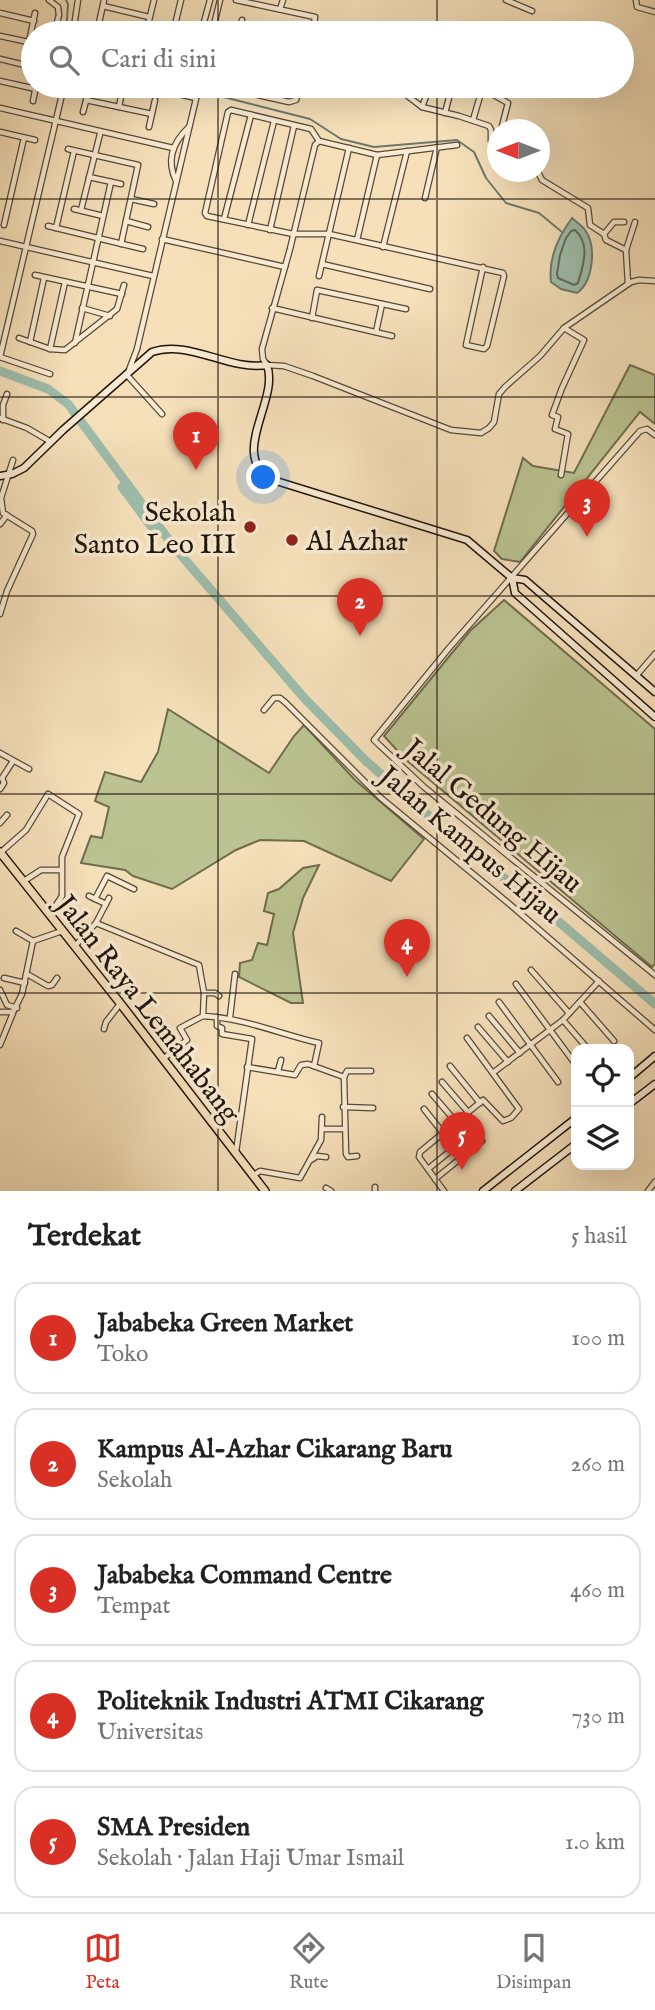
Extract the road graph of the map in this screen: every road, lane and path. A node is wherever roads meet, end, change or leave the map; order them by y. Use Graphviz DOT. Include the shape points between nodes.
graph roads {
  1 [pos="49,0"];
  2 [pos="72,0"];
  3 [pos="78,0"];
  4 [pos="154,0"];
  5 [pos="181,0"];
  6 [pos="210,0"];
  7 [pos="220,0"];
  8 [pos="236,0"];
  9 [pos="283,0"];
  10 [pos="506,0"];
  11 [pos="636,2"];
  12 [pos="104,3"];
  13 [pos="519,3"];
  14 [pos="281,9"];
  15 [pos="532,11"];
  16 [pos="655,12"];
  17 [pos="0,13"];
  18 [pos="35,13"];
  19 [pos="75,13"];
  20 [pos="149,17"];
  21 [pos="34,20"];
  22 [pos="57,21"];
  23 [pos="74,21"];
  24 [pos="100,21"];
  25 [pos="148,21"];
  26 [pos="176,21"];
  27 [pos="204,21"];
  28 [pos="215,21"];
  29 [pos="316,21"];
  30 [pos="0,36"];
  31 [pos="21,41"];
  32 [pos="0,59"];
  33 [pos="21,64"];
  34 [pos="0,81"];
  35 [pos="21,84"];
  36 [pos="34,98"];
  37 [pos="61,98"];
  38 [pos="121,98"];
  39 [pos="195,98"];
  40 [pos="271,98"];
  41 [pos="297,98"];
  42 [pos="412,98"];
  43 [pos="425,98"];
  44 [pos="449,98"];
  45 [pos="479,98"];
  46 [pos="499,98"];
  47 [pos="86,100"];
  48 [pos="155,100"];
  49 [pos="33,101"];
  50 [pos="119,107"];
  51 [pos="422,107"];
  52 [pos="0,108"];
  53 [pos="83,113"];
  54 [pos="445,113"];
  55 [pos="152,114"];
  56 [pos="251,115"];
  57 [pos="504,119"];
  58 [pos="274,120"];
  59 [pos="473,120"];
  60 [pos="56,121"];
  61 [pos="295,126"];
  62 [pos="487,126"];
  63 [pos="149,127"];
  64 [pos="190,127"];
  65 [pos="1,132"];
  66 [pos="100,134"];
  67 [pos="24,138"];
  68 [pos="0,139"];
  69 [pos="35,140"];
  70 [pos="319,141"];
  71 [pos="457,145"];
  72 [pos="437,147"];
  73 [pos="173,148"];
  74 [pos="349,148"];
  75 [pos="407,151"];
  76 [pos="95,155"];
  77 [pos="377,155"];
  78 [pos="89,177"];
  79 [pos="111,182"];
  80 [pos="176,182"];
  81 [pos="545,182"];
  82 [pos="121,184"];
  83 [pos="425,198"];
  84 [pos="131,199"];
  85 [pos="154,204"];
  86 [pos="74,209"];
  87 [pos="81,211"];
  88 [pos="3,215"];
  89 [pos="103,216"];
  90 [pos="224,219"];
  91 [pos="126,221"];
  92 [pos="624,222"];
  93 [pos="635,222"];
  94 [pos="4,225"];
  95 [pos="248,225"];
  96 [pos="48,226"];
  97 [pos="148,227"];
  98 [pos="56,228"];
  99 [pos="270,230"];
  100 [pos="293,234"];
  101 [pos="329,234"];
  102 [pos="604,234"];
  103 [pos="98,238"];
  104 [pos="162,239"];
  105 [pos="357,240"];
  106 [pos="0,241"];
  107 [pos="121,244"];
  108 [pos="26,247"];
  109 [pos="383,247"];
  110 [pos="144,249"];
  111 [pos="626,250"];
  112 [pos="93,262"];
  113 [pos="322,264"];
  114 [pos="285,267"];
  115 [pos="483,267"];
  116 [pos="35,275"];
  117 [pos="153,276"];
  118 [pos="320,276"];
  119 [pos="44,278"];
  120 [pos="655,281"];
  121 [pos="65,282"];
  122 [pos="124,285"];
  123 [pos="628,285"];
  124 [pos="87,287"];
  125 [pos="430,289"];
  126 [pos="122,294"];
  127 [pos="382,304"];
  128 [pos="82,308"];
  129 [pos="272,309"];
  130 [pos="406,309"];
  131 [pos="110,316"];
  132 [pos="312,318"];
  133 [pos="564,328"];
  134 [pos="376,332"];
  135 [pos="392,336"];
  136 [pos="19,338"];
  137 [pos="30,342"];
  138 [pos="75,343"];
  139 [pos="50,349"];
  140 [pos="0,357"];
  141 [pos="267,365"];
  142 [pos="127,373"];
  143 [pos="50,374"];
  144 [pos="7,394"];
  145 [pos="162,414"];
  146 [pos="2,419"];
  147 [pos="655,435"];
  148 [pos="51,442"];
  149 [pos="13,460"];
  150 [pos="4,475"];
  151 [pos="561,475"];
  152 [pos="7,515"];
  153 [pos="0,524"];
  154 [pos="512,578"];
  155 [pos="0,614"];
  156 [pos="655,654"];
  157 [pos="636,676"];
  158 [pos="655,692"];
  159 [pos="264,710"];
  160 [pos="655,717"];
  161 [pos="0,753"];
  162 [pos="13,761"];
  163 [pos="29,769"];
  164 [pos="0,789"];
  165 [pos="7,815"];
  166 [pos="0,823"];
  167 [pos="0,853"];
  168 [pos="61,870"];
  169 [pos="23,881"];
  170 [pos="134,889"];
  171 [pos="89,896"];
  172 [pos="109,898"];
  173 [pos="95,899"];
  174 [pos="106,904"];
  175 [pos="50,914"];
  176 [pos="96,923"];
  177 [pos="62,930"];
  178 [pos="16,931"];
  179 [pos="33,941"];
  180 [pos="75,946"];
  181 [pos="531,970"];
  182 [pos="27,974"];
  183 [pos="235,974"];
  184 [pos="655,975"];
  185 [pos="4,978"];
  186 [pos="57,978"];
  187 [pos="599,981"];
  188 [pos="25,983"];
  189 [pos="516,984"];
  190 [pos="0,990"];
  191 [pos="204,993"];
  192 [pos="219,996"];
  193 [pos="499,1002"];
  194 [pos="580,1002"];
  195 [pos="120,1003"];
  196 [pos="15,1010"];
  197 [pos="0,1012"];
  198 [pos="569,1013"];
  199 [pos="203,1016"];
  200 [pos="489,1016"];
  201 [pos="217,1017"];
  202 [pos="230,1017"];
  203 [pos="564,1020"];
  204 [pos="478,1027"];
  205 [pos="104,1030"];
  206 [pos="550,1030"];
  207 [pos="655,1030"];
  208 [pos="467,1038"];
  209 [pos="614,1041"];
  210 [pos="584,1044"];
  211 [pos="0,1045"];
  212 [pos="530,1046"];
  213 [pos="520,1053"];
  214 [pos="655,1056"];
  215 [pos="571,1058"];
  216 [pos="163,1059"];
  217 [pos="281,1060"];
  218 [pos="508,1062"];
  219 [pos="314,1066"];
  220 [pos="450,1066"];
  221 [pos="247,1067"];
  222 [pos="278,1071"];
  223 [pos="371,1071"];
  224 [pos="494,1072"];
  225 [pos="634,1074"];
  226 [pos="344,1077"];
  227 [pos="558,1082"];
  228 [pos="442,1083"];
  229 [pos="655,1084"];
  230 [pos="432,1094"];
  231 [pos="634,1100"];
  232 [pos="480,1103"];
  233 [pos="344,1107"];
  234 [pos="373,1108"];
  235 [pos="424,1110"];
  236 [pos="468,1112"];
  237 [pos="322,1118"];
  238 [pos="456,1122"];
  239 [pos="571,1122"];
  240 [pos="321,1129"];
  241 [pos="344,1129"];
  242 [pos="476,1130"];
  243 [pos="443,1133"];
  244 [pos="482,1141"];
  245 [pos="571,1148"];
  246 [pos="236,1153"];
  247 [pos="357,1156"];
  248 [pos="326,1157"];
  249 [pos="428,1169"];
  250 [pos="253,1176"];
  251 [pos="302,1176"];
  252 [pos="435,1179"];
  253 [pos="655,1182"];
  254 [pos="265,1191"];
  255 [pos="444,1191"];
  256 [pos="483,1191"];
  257 [pos="515,1191"];
  258 [pos="648,1191"];
  1 -- 22 [label="street" via="58,7"];
  2 -- 19 [label="street"];
  3 -- 19 [label="street"];
  4 -- 20 [label="street"];
  5 -- 26 [label="street"];
  6 -- 27 [label="street"];
  7 -- 28 [label="street"];
  8 -- 14 [label="street"];
  9 -- 14 [label="street"];
  10 -- 13 [label="street"];
  11 -- 16 [label="street"];
  12 -- 20 [label="street"];
  12 -- 24 [label="street"];
  13 -- 15 [label="street"];
  14 -- 29 [label="street"];
  17 -- 21 [label="street"];
  18 -- 21 [label="street"];
  19 -- 23 [label="street"];
  20 -- 25 [label="street"];
  30 -- 31 [label="street"];
  32 -- 33 [label="street"];
  34 -- 35 [label="street"];
  36 -- 49 [label="street"];
  37 -- 60 [label="street"];
  38 -- 50 [label="street"];
  39 -- 64 [label="street"];
  40 -- 41 [label="street" via="289,102"];
  42 -- 51 [label="street"];
  43 -- 51 [label="street"];
  44 -- 54 [label="street"];
  45 -- 59 [label="street"];
  46 -- 57 [label="street" via="508,103"];
  47 -- 50 [label="street"];
  47 -- 53 [label="street"];
  48 -- 55 [label="street"];
  50 -- 55 [label="street"];
  51 -- 54 [label="street"];
  52 -- 60 [label="street"];
  54 -- 59 [label="street"];
  55 -- 63 [label="street"];
  56 -- 58 [label="street"];
  56 -- 90 [label="street"];
  56 -- 90 [label="street" via="228,112 205,213"];
  58 -- 61 [label="street"];
  58 -- 95 [label="street"];
  59 -- 62 [label="street"];
  60 -- 73 [label="street"];
  60 -- 108 [label="street"];
  61 -- 70 [label="street" via="311,130"];
  61 -- 99 [label="street"];
  64 -- 73 [label="street"];
  64 -- 80 [label="street"];
  65 -- 67 [label="street"];
  65 -- 68 [label="street"];
  66 -- 76 [label="street"];
  67 -- 69 [label="street"];
  67 -- 88 [label="street"];
  70 -- 74 [label="street"];
  70 -- 100 [label="street" via="314,145"];
  71 -- 72 [label="street"];
  72 -- 75 [label="street"];
  72 -- 83 [label="street"];
  73 -- 80 [label="street"];
  74 -- 77 [label="street"];
  74 -- 101 [label="street"];
  75 -- 77 [label="street"];
  75 -- 109 [label="street"];
  76 -- 78 [label="street"];
  76 -- 84 [label="street" via="138,165"];
  76 -- 98 [label="street" via="71,150"];
  77 -- 105 [label="street"];
  78 -- 79 [label="street"];
  78 -- 87 [label="street"];
  79 -- 82 [label="street"];
  79 -- 89 [label="street"];
  80 -- 104 [label="street"];
  81 -- 102 [label="street" via="587,208 590,225"];
  84 -- 85 [label="street"];
  84 -- 91 [label="street"];
  86 -- 87 [label="street"];
  87 -- 89 [label="street"];
  88 -- 94 [label="street"];
  89 -- 103 [label="street"];
  90 -- 95 [label="street"];
  91 -- 97 [label="street"];
  91 -- 107 [label="street"];
  92 -- 102 [label="street" via="614,222"];
  93 -- 111 [label="street"];
  95 -- 99 [label="street"];
  96 -- 98 [label="street"];
  98 -- 103 [label="street"];
  99 -- 100 [label="street"];
  100 -- 101 [label="street"];
  100 -- 114 [label="street"];
  101 -- 105 [label="street"];
  101 -- 113 [label="street"];
  102 -- 111 [label="street" via="606,240"];
  103 -- 107 [label="street"];
  103 -- 112 [label="street"];
  104 -- 114 [label="street"];
  104 -- 117 [label="street"];
  105 -- 109 [label="street"];
  106 -- 108 [label="street"];
  107 -- 110 [label="street"];
  108 -- 112 [label="street"];
  108 -- 140 [label="street"];
  109 -- 115 [label="street"];
  111 -- 123 [label="street"];
  112 -- 117 [label="street"];
  112 -- 124 [label="street"];
  113 -- 118 [label="street"];
  113 -- 125 [label="street"];
  114 -- 129 [label="street"];
  115 -- 115 [label="street" via="466,345 484,349 505,276"];
  116 -- 119 [label="street"];
  117 -- 142 [label="street"];
  119 -- 121 [label="street"];
  119 -- 137 [label="street"];
  120 -- 123 [label="street"];
  121 -- 124 [label="street"];
  121 -- 139 [label="street"];
  122 -- 126 [label="street"];
  123 -- 133 [label="street"];
  124 -- 126 [label="street"];
  124 -- 128 [label="street"];
  126 -- 131 [label="street"];
  127 -- 130 [label="street"];
  127 -- 132 [label="street" via="317,290"];
  127 -- 134 [label="street"];
  128 -- 131 [label="street"];
  128 -- 138 [label="street"];
  129 -- 132 [label="street"];
  129 -- 141 [label="street" via="261,349"];
  131 -- 138 [label="street"];
  132 -- 134 [label="street"];
  133 -- 141 [label="street" via="502,389 494,422 481,433 451,430 304,373"];
  133 -- 151 [label="street" via="584,340 552,415 558,417 555,429 568,434"];
  134 -- 135 [label="street"];
  136 -- 137 [label="street"];
  137 -- 139 [label="street"];
  138 -- 139 [label="street" via="62,352"];
  140 -- 143 [label="street"];
  141 -- 142 [label="street" via="244,365 163,348"];
  141 -- 154 [label="street" via="269,385 254,447 255,462 262,472 273,480 462,537"];
  142 -- 145 [label="street"];
  142 -- 148 [label="street"];
  144 -- 146 [label="street"];
  146 -- 148 [label="street"];
  147 -- 154 [label="street" via="647,429 640,431"];
  148 -- 150 [label="street" via="24,468"];
  149 -- 150 [label="street"];
  150 -- 152 [label="street" via="1,501"];
  152 -- 153 [label="street"];
  152 -- 155 [label="street" via="33,534"];
  154 -- 157 [label="street" via="525,580"];
  154 -- 160 [label="street" via="515,593"];
  154 -- 184 [label="street, Jalal Gedung Hijau" via="375,741"];
  156 -- 157 [label="street"];
  157 -- 158 [label="street"];
  159 -- 187 [label="street, Jalan Kampus Hijau" via="274,698 280,698 381,798"];
  161 -- 162 [label="street"];
  162 -- 163 [label="street"];
  162 -- 164 [label="street"];
  165 -- 166 [label="street"];
  167 -- 168 [label="street" via="26,830 48,794 79,814"];
  167 -- 169 [label="main road, Jalan Raya Lemahabang"];
  168 -- 169 [label="street" via="41,870"];
  168 -- 175 [label="street" via="62,897"];
  169 -- 175 [label="main road, Jalan Raya Lemahabang"];
  170 -- 173 [label="street" via="107,876"];
  171 -- 173 [label="street"];
  172 -- 174 [label="street"];
  173 -- 174 [label="street"];
  174 -- 176 [label="street"];
  175 -- 177 [label="main road, Jalan Raya Lemahabang"];
  176 -- 180 [label="street"];
  176 -- 191 [label="street" via="199,965"];
  177 -- 179 [label="street"];
  177 -- 180 [label="main road, Jalan Raya Lemahabang"];
  178 -- 179 [label="street"];
  179 -- 182 [label="street"];
  180 -- 195 [label="main road, Jalan Raya Lemahabang"];
  181 -- 198 [label="street"];
  182 -- 186 [label="street" via="48,986"];
  182 -- 188 [label="street"];
  183 -- 202 [label="street"];
  185 -- 188 [label="street"];
  187 -- 194 [label="street"];
  187 -- 207 [label="street, Jalan Kampus Hijau"];
  188 -- 196 [label="street"];
  189 -- 206 [label="street"];
  190 -- 196 [label="street"];
  191 -- 192 [label="street"];
  191 -- 199 [label="street"];
  193 -- 212 [label="street"];
  194 -- 198 [label="street"];
  194 -- 209 [label="street"];
  195 -- 205 [label="street"];
  195 -- 216 [label="main road, Jalan Raya Lemahabang"];
  196 -- 197 [label="street"];
  196 -- 211 [label="street"];
  198 -- 203 [label="street"];
  199 -- 201 [label="street"];
  199 -- 216 [label="street" via="180,1028 187,1040"];
  200 -- 213 [label="street"];
  201 -- 202 [label="street"];
  201 -- 221 [label="street" via="222,1034 253,1040"];
  202 -- 219 [label="street" via="319,1043"];
  203 -- 206 [label="street"];
  203 -- 210 [label="street"];
  204 -- 218 [label="street"];
  206 -- 212 [label="street"];
  206 -- 215 [label="street"];
  208 -- 224 [label="street"];
  212 -- 213 [label="street"];
  212 -- 227 [label="street"];
  213 -- 218 [label="street"];
  214 -- 225 [label="street"];
  216 -- 246 [label="main road, Jalan Raya Lemahabang"];
  217 -- 222 [label="street"];
  218 -- 224 [label="street"];
  219 -- 222 [label="street" via="301,1065 295,1075"];
  219 -- 226 [label="street"];
  220 -- 232 [label="street"];
  221 -- 222 [label="street"];
  221 -- 246 [label="street"];
  223 -- 226 [label="street" via="347,1071"];
  224 -- 232 [label="street" via="518,1111 503,1121 485,1100"];
  226 -- 233 [label="street"];
  228 -- 236 [label="street"];
  229 -- 231 [label="street"];
  230 -- 238 [label="street"];
  232 -- 236 [label="street"];
  233 -- 234 [label="street"];
  233 -- 241 [label="street"];
  235 -- 243 [label="street"];
  236 -- 238 [label="street"];
  237 -- 240 [label="street"];
  238 -- 243 [label="street"];
  239 -- 256 [label="street"];
  240 -- 241 [label="street"];
  240 -- 251 [label="street" via="320,1143"];
  241 -- 247 [label="street" via="346,1156"];
  242 -- 249 [label="street"];
  243 -- 249 [label="street" via="420,1152"];
  244 -- 252 [label="street"];
  245 -- 257 [label="street"];
  246 -- 250 [label="main road, Jalan Raya Lemahabang"];
  248 -- 251 [label="street" via="313,1158"];
  249 -- 252 [label="street"];
  250 -- 251 [label="street" via="260,1171"];
  250 -- 254 [label="main road, Jalan Raya Lemahabang"];
  252 -- 255 [label="street"];
  253 -- 258 [label="street"];
}
